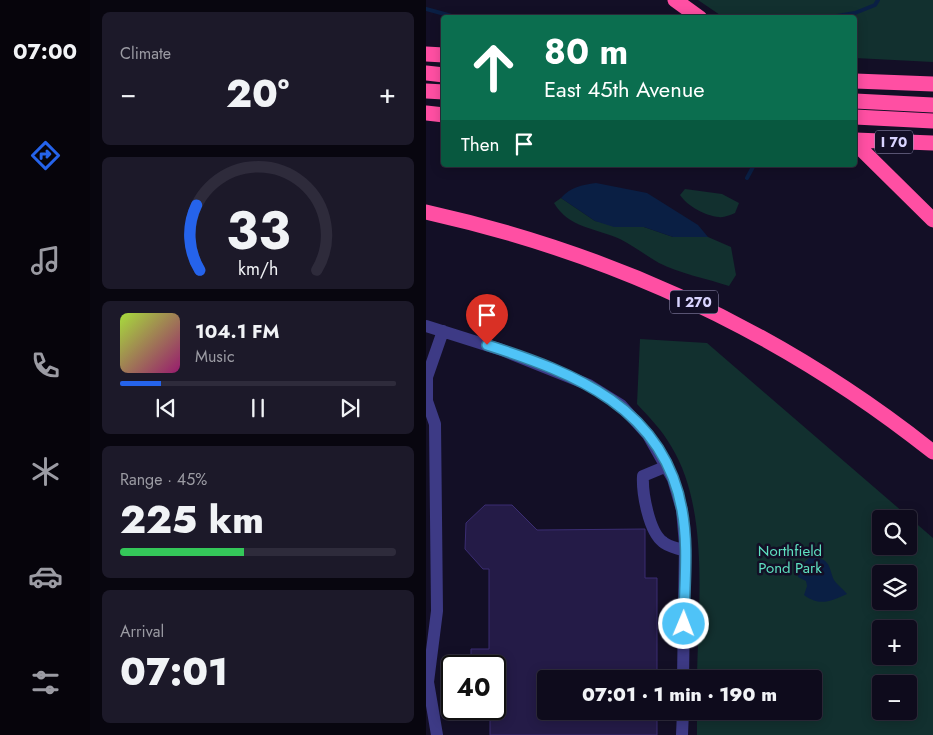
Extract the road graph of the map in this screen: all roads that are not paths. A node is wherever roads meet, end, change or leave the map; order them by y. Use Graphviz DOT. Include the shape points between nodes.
graph roads {
  1 [pos="675,0"];
  2 [pos="696,15"];
  3 [pos="426,54"];
  4 [pos="441,55"];
  5 [pos="426,73"];
  6 [pos="441,75"];
  7 [pos="857,81"];
  8 [pos="933,84"];
  9 [pos="426,91"];
  10 [pos="441,92"];
  11 [pos="857,102"];
  12 [pos="933,105"];
  13 [pos="426,113"];
  14 [pos="441,115"];
  15 [pos="857,117"];
  16 [pos="933,121"];
  17 [pos="857,141"];
  18 [pos="857,143"];
  19 [pos="933,143"];
  20 [pos="426,212"];
  21 [pos="933,220"];
  22 [pos="426,326"];
  23 [pos="443,331"];
  24 [pos="933,452"];
  25 [pos="667,466"];
  26 [pos="685,551"];
  27 [pos="683,670"];
  28 [pos="427,682"];
  29 [pos="683,720"];
  30 [pos="437,735"];
  31 [pos="682,735"];
  1 -- 2 [label="highway"];
  3 -- 4 [label="highway"];
  5 -- 6 [label="highway"];
  7 -- 8 [label="highway"];
  9 -- 10 [label="highway"];
  11 -- 12 [label="highway"];
  13 -- 14 [label="highway"];
  15 -- 16 [label="highway"];
  17 -- 19 [label="highway, I 70"];
  18 -- 21 [label="highway"];
  20 -- 24 [label="highway, I 270" via="592,259 686,298 807,363"];
  22 -- 23 [label="street"];
  23 -- 25 [label="street" via="502,350 605,394 636,421"];
  23 -- 28 [label="street" via="427,377 427,401 435,424 437,602"];
  25 -- 26 [label="street" via="682,510"];
  25 -- 26 [label="street" via="643,476 642,486 655,533 664,543"];
  26 -- 27 [label="street"];
  28 -- 30 [label="street"];
  29 -- 31 [label="street"];
}
